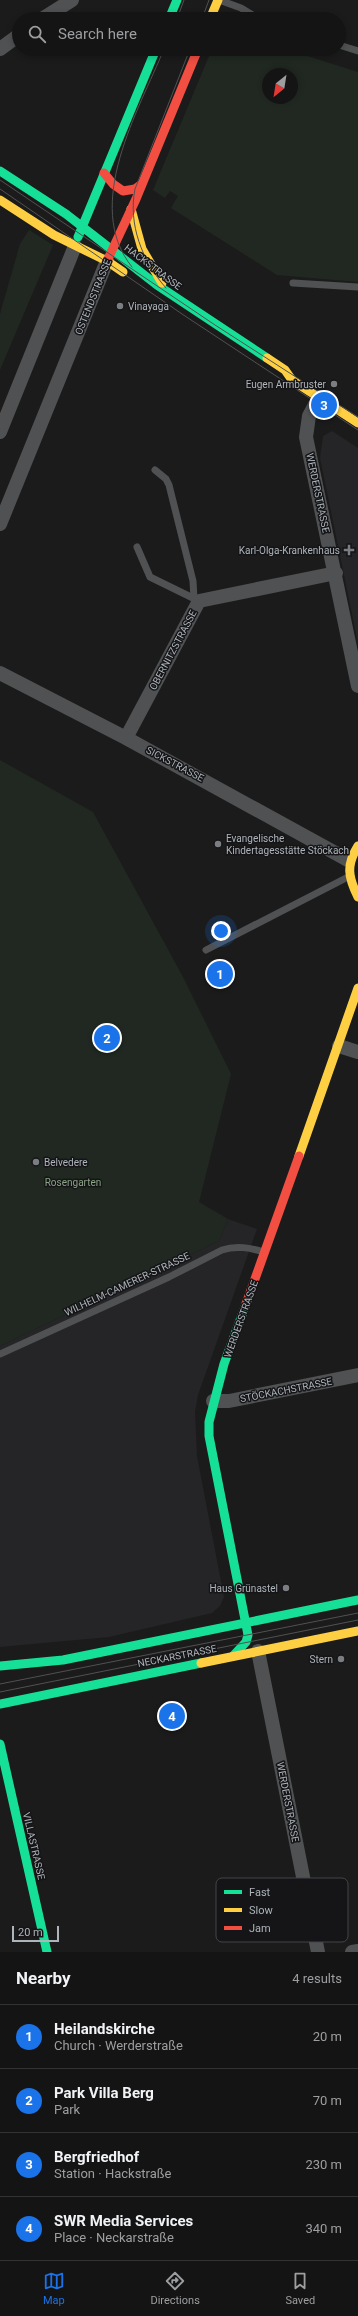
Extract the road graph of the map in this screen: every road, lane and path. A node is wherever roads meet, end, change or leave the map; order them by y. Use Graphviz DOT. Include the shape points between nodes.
graph roads {
  1 [pos="72,0"];
  2 [pos="177,0"];
  3 [pos="219,0"];
  4 [pos="53,12"];
  5 [pos="172,12"];
  6 [pos="213,12"];
  7 [pos="248,12"];
  8 [pos="12,40"];
  9 [pos="346,47"];
  10 [pos="0,49"];
  11 [pos="358,51"];
  12 [pos="153,56"];
  13 [pos="195,56"];
  14 [pos="0,171"];
  15 [pos="104,173"];
  16 [pos="142,184"];
  17 [pos="0,200"];
  18 [pos="131,209"];
  19 [pos="82,226"];
  20 [pos="75,246"];
  21 [pos="109,256"];
  22 [pos="293,283"];
  23 [pos="358,287"];
  24 [pos="177,298"];
  25 [pos="166,302"];
  26 [pos="278,378"];
  27 [pos="292,380"];
  28 [pos="318,397"];
  29 [pos="358,423"];
  30 [pos="0,432"];
  31 [pos="155,470"];
  32 [pos="0,524"];
  33 [pos="137,547"];
  34 [pos="336,573"];
  35 [pos="196,600"];
  36 [pos="0,673"];
  37 [pos="358,686"];
  38 [pos="126,738"];
  39 [pos="358,846"];
  40 [pos="348,860"];
  41 [pos="349,877"];
  42 [pos="358,897"];
  43 [pos="206,950"];
  44 [pos="358,988"];
  45 [pos="339,1046"];
  46 [pos="358,1052"];
  47 [pos="265,1252"];
  48 [pos="0,1354"];
  49 [pos="358,1375"];
  50 [pos="214,1401"];
  51 [pos="358,1600"];
  52 [pos="246,1622"];
  53 [pos="358,1631"];
  54 [pos="258,1652"];
  55 [pos="233,1656"];
  56 [pos="0,1666"];
  57 [pos="0,1704"];
  58 [pos="0,1744"];
  59 [pos="303,1878"];
  60 [pos="316,1942"];
  61 [pos="358,1951"];
  62 [pos="46,1952"];
  63 [pos="318,1952"];
  64 [pos="352,1952"];
  1 -- 4 [label="street"];
  2 -- 5 [label="street"];
  3 -- 6 [label="street"];
  3 -- 7 [label="lane"];
  8 -- 10 [label="street"];
  9 -- 11 [label="lane"];
  12 -- 15 [label="street"];
  13 -- 16 [label="street, OSTENDSTRASSE"];
  14 -- 19 [label="street, HACKSTRASSE"];
  15 -- 16 [label="street" via="123,191 135,189"];
  15 -- 19 [label="street"];
  16 -- 18 [label="street, OSTENDSTRASSE"];
  17 -- 20 [label="street, HACKSTRASSE"];
  18 -- 21 [label="street, OSTENDSTRASSE"];
  18 -- 24 [label="street" via="135,229 150,266 160,282"];
  19 -- 20 [label="street"];
  19 -- 21 [label="street, HACKSTRASSE"];
  20 -- 21 [label="street, HACKSTRASSE"];
  20 -- 30 [label="street"];
  21 -- 24 [label="street, HACKSTRASSE"];
  21 -- 25 [label="street, HACKSTRASSE" via="137,282"];
  21 -- 32 [label="street, OSTENDSTRASSE"];
  22 -- 23 [label="lane"];
  24 -- 27 [label="street, HACKSTRASSE" via="285,370"];
  26 -- 27 [label="street, HACKSTRASSE"];
  27 -- 28 [label="street, HACKSTRASSE"];
  28 -- 29 [label="street, HACKSTRASSE"];
  28 -- 34 [label="street, WERDERSTRASSE" via="309,416 306,437"];
  31 -- 35 [label="lane" via="169,485"];
  33 -- 35 [label="lane" via="150,576"];
  34 -- 35 [label="street, OBERNITZSTRASSE"];
  34 -- 37 [label="street, WERDERSTRASSE"];
  35 -- 38 [label="street, OBERNITZSTRASSE"];
  36 -- 38 [label="street, SICKSTRASSE"];
  38 -- 40 [label="street, SICKSTRASSE"];
  39 -- 40 [label="street"];
  40 -- 41 [label="street"];
  41 -- 42 [label="street"];
  41 -- 43 [label="lane"];
  44 -- 45 [label="street, WERDERSTRASSE"];
  45 -- 46 [label="street"];
  45 -- 47 [label="street, WERDERSTRASSE"];
  47 -- 48 [label="lane, WILHELM-CAMERER-STRASSE" via="248,1247 222,1250"];
  47 -- 50 [label="street, WERDERSTRASSE"];
  49 -- 50 [label="street, STÖCKACHSTRASSE" via="229,1401"];
  50 -- 52 [label="street, WERDERSTRASSE" via="209,1436"];
  51 -- 52 [label="street, NECKARSTRASSE"];
  52 -- 55 [label="street, WERDERSTRASSE" via="246,1642"];
  52 -- 56 [label="street, NECKARSTRASSE" via="64,1660"];
  53 -- 54 [label="street, NECKARSTRASSE"];
  54 -- 55 [label="street, NECKARSTRASSE"];
  54 -- 59 [label="street, WERDERSTRASSE"];
  55 -- 57 [label="street, NECKARSTRASSE"];
  58 -- 62 [label="street, VILLASTRASSE"];
  60 -- 63 [label="street, WERDERSTRASSE"];
  61 -- 64 [label="street"];
}
